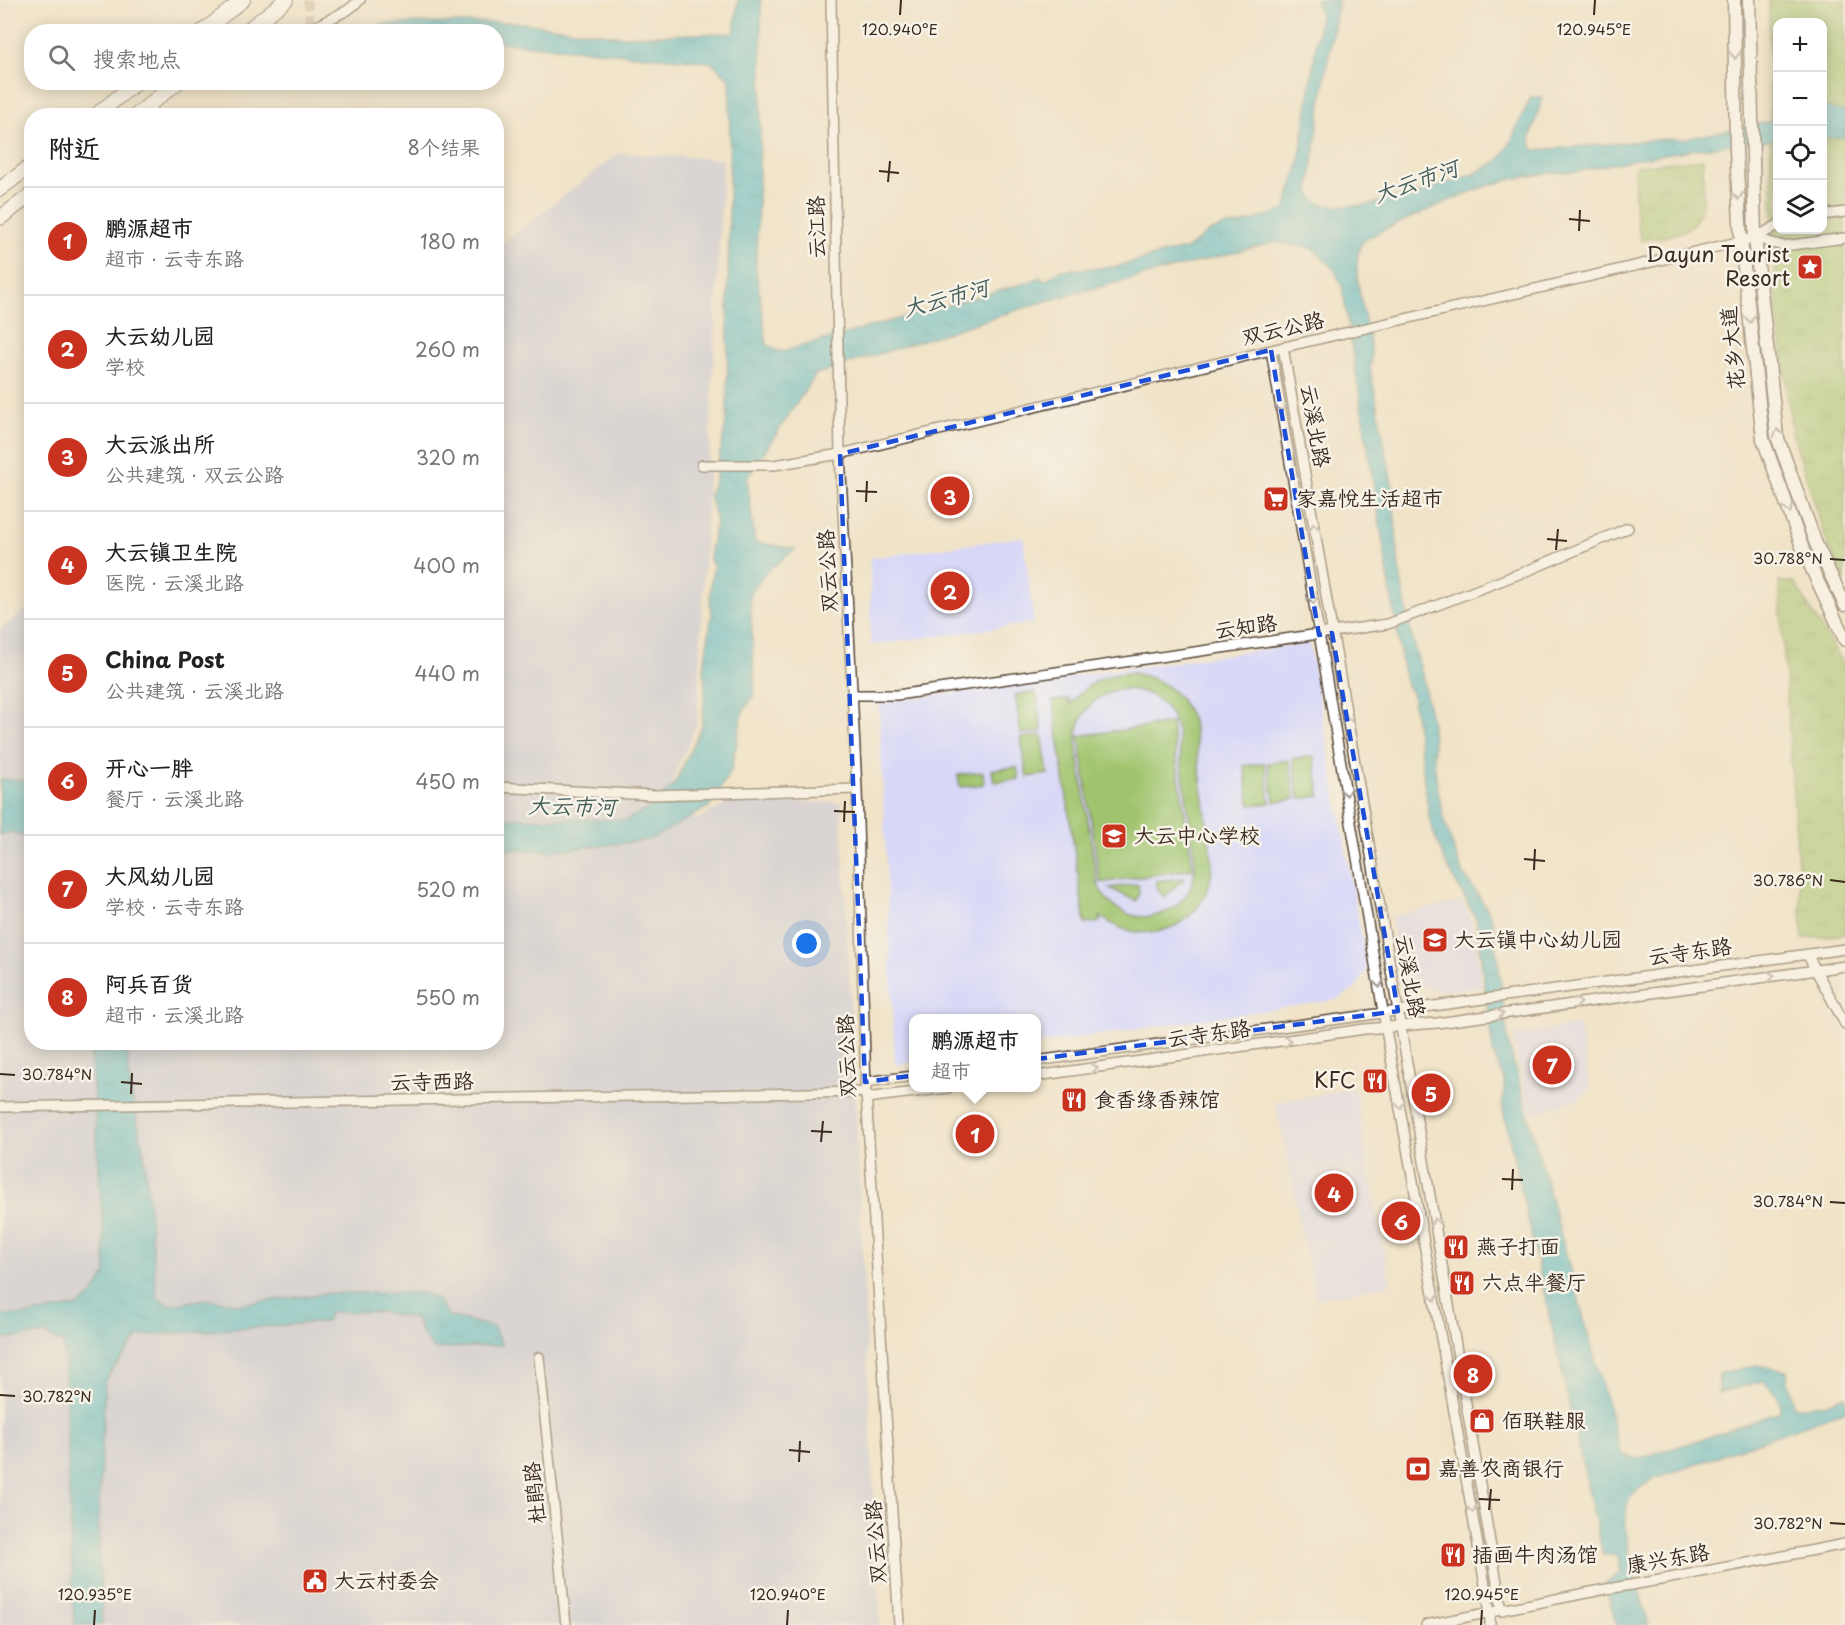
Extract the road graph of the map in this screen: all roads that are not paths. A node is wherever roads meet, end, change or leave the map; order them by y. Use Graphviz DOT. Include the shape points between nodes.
graph roads {
  1 [pos="243,0"];
  2 [pos="286,0"];
  3 [pos="360,0"];
  4 [pos="831,0"];
  5 [pos="1734,0"];
  6 [pos="1749,0"];
  7 [pos="212,24"];
  8 [pos="255,24"];
  9 [pos="320,24"];
  10 [pos="127,90"];
  11 [pos="168,90"];
  12 [pos="105,108"];
  13 [pos="145,108"];
  14 [pos="24,171"];
  15 [pos="0,189"];
  16 [pos="24,200"];
  17 [pos="1845,212"];
  18 [pos="1827,214"];
  19 [pos="0,218"];
  20 [pos="1773,228"];
  21 [pos="1755,238"];
  22 [pos="1845,238"];
  23 [pos="1741,240"];
  24 [pos="1283,347"];
  25 [pos="1271,350"];
  26 [pos="840,454"];
  27 [pos="702,465"];
  28 [pos="1628,528"];
  29 [pos="1845,604"];
  30 [pos="1332,633"];
  31 [pos="1319,635"];
  32 [pos="1845,640"];
  33 [pos="852,695"];
  34 [pos="504,788"];
  35 [pos="857,789"];
  36 [pos="1845,949"];
  37 [pos="1807,954"];
  38 [pos="1845,966"];
  39 [pos="1815,969"];
  40 [pos="1398,1011"];
  41 [pos="1383,1012"];
  42 [pos="1845,1024"];
  43 [pos="1401,1026"];
  44 [pos="1386,1027"];
  45 [pos="1041,1060"];
  46 [pos="1041,1075"];
  47 [pos="909,1078"];
  48 [pos="909,1089"];
  49 [pos="866,1091"];
  50 [pos="0,1107"];
  51 [pos="539,1357"];
  52 [pos="1845,1544"];
  53 [pos="1502,1611"];
  54 [pos="1490,1613"];
  55 [pos="566,1625"];
  56 [pos="899,1625"];
  57 [pos="1426,1625"];
  58 [pos="1490,1625"];
  1 -- 7 [label="highway"];
  2 -- 8 [label="highway"];
  3 -- 9 [label="street"];
  4 -- 26 [label="street, 云江路"];
  5 -- 23 [label="main road, 花乡大道, one-way"];
  6 -- 21 [label="main road, 花乡大道"];
  10 -- 12 [label="highway"];
  11 -- 13 [label="highway"];
  14 -- 15 [label="highway"];
  16 -- 19 [label="highway"];
  17 -- 18 [label="street"];
  20 -- 21 [label="street, 双云公路"];
  21 -- 22 [label="street, 双云公路" via="1783,246"];
  21 -- 23 [label="street, 双云公路"];
  29 -- 21 [label="main road, 花乡大道, one-way" via="1816,544 1777,436"];
  23 -- 24 [label="street, 双云公路"];
  23 -- 32 [label="main road, 花乡大道, one-way" via="1763,439 1804,552"];
  24 -- 25 [label="street, 双云公路"];
  30 -- 24 [label="street, 云溪北路, one-way"];
  25 -- 26 [label="street, 双云公路"];
  25 -- 31 [label="street, 云溪北路, one-way"];
  26 -- 27 [label="street" via="774,465"];
  26 -- 33 [label="street, 双云公路"];
  28 -- 30 [label="street, 云知路" via="1414,615 1388,624"];
  30 -- 31 [label="street, 云知路"];
  40 -- 30 [label="street, 云溪北路, one-way"];
  31 -- 33 [label="street, 云知路" via="897,695"];
  31 -- 41 [label="street, 云溪北路, one-way"];
  33 -- 35 [label="street, 双云公路"];
  34 -- 35 [label="street" via="652,795"];
  35 -- 49 [label="street, 双云公路"];
  36 -- 37 [label="street, 云寺东路"];
  37 -- 39 [label="street"];
  37 -- 40 [label="street, 云寺东路"];
  38 -- 39 [label="street, 云寺东路"];
  39 -- 42 [label="street"];
  43 -- 39 [label="street, 云寺东路, one-way"];
  40 -- 41 [label="street, 云寺东路"];
  40 -- 43 [label="street, 云溪北路"];
  41 -- 44 [label="street, 云溪北路"];
  41 -- 45 [label="street, 云寺东路"];
  43 -- 44 [label="street, 云寺东路"];
  53 -- 43 [label="street, 云溪北路, one-way"];
  46 -- 44 [label="street, 云寺东路, one-way"];
  44 -- 54 [label="street, 云溪北路, one-way"];
  47 -- 49 [label="street, one-way"];
  48 -- 49 [label="street"];
  49 -- 50 [label="street, 云寺西路"];
  49 -- 56 [label="street, 双云公路"];
  51 -- 55 [label="street, 杜鹃路"];
  52 -- 53 [label="street, 康兴东路"];
  53 -- 54 [label="street, 康兴东路"];
  54 -- 57 [label="street, 康兴东路"];
  54 -- 58 [label="street, 云溪北路"];
}
